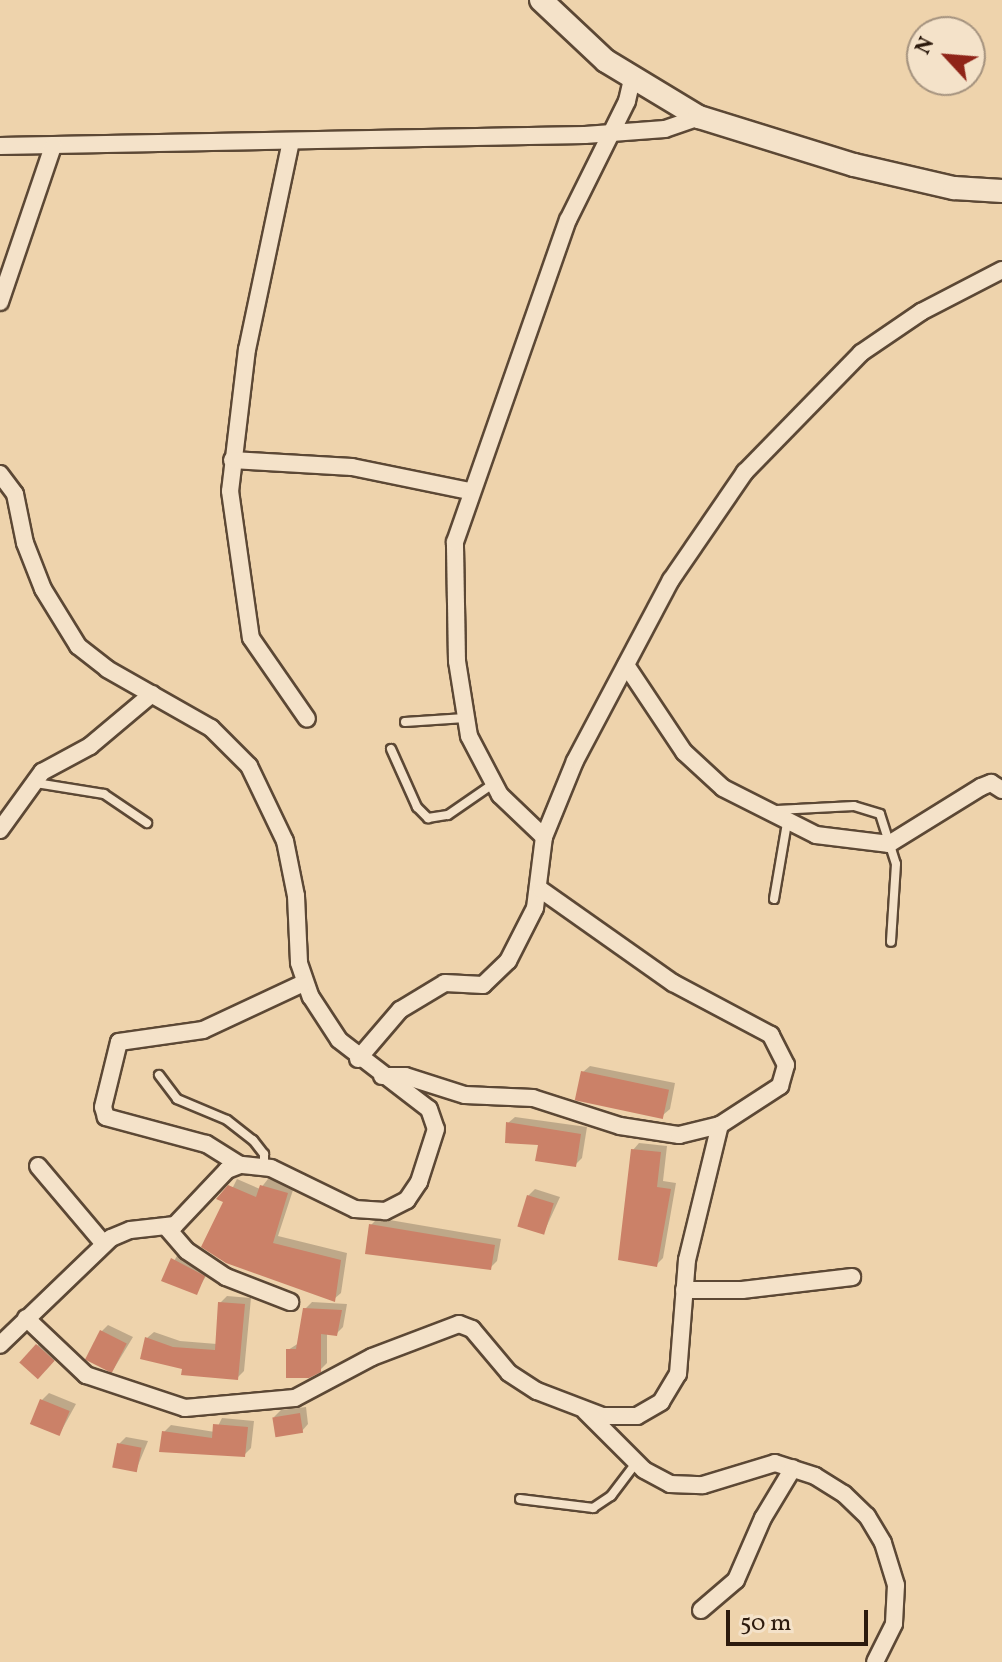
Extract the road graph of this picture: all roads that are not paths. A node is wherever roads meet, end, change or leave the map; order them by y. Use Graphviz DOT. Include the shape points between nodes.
graph roads {
  1 [pos="541,0"];
  2 [pos="632,79"];
  3 [pos="699,117"];
  4 [pos="610,131"];
  5 [pos="291,141"];
  6 [pos="0,146"];
  7 [pos="53,146"];
  8 [pos="1002,191"];
  9 [pos="1002,270"];
  10 [pos="0,302"];
  11 [pos="232,460"];
  12 [pos="0,474"];
  13 [pos="469,491"];
  14 [pos="626,665"];
  15 [pos="152,694"];
  16 [pos="465,718"];
  17 [pos="307,719"];
  18 [pos="405,722"];
  19 [pos="391,749"];
  20 [pos="31,782"];
  21 [pos="493,784"];
  22 [pos="1002,790"];
  23 [pos="760,811"];
  24 [pos="147,823"];
  25 [pos="787,823"];
  26 [pos="0,830"];
  27 [pos="544,837"];
  28 [pos="893,842"];
  29 [pos="541,890"];
  30 [pos="774,899"];
  31 [pos="891,942"];
  32 [pos="304,983"];
  33 [pos="358,1059"];
  34 [pos="159,1075"];
  35 [pos="382,1076"];
  36 [pos="720,1125"];
  37 [pos="240,1165"];
  38 [pos="38,1166"];
  39 [pos="264,1167"];
  40 [pos="167,1228"];
  41 [pos="104,1244"];
  42 [pos="852,1277"];
  43 [pos="684,1290"];
  44 [pos="290,1302"];
  45 [pos="26,1318"];
  46 [pos="0,1345"];
  47 [pos="585,1411"];
  48 [pos="636,1463"];
  49 [pos="793,1468"];
  50 [pos="520,1499"];
  51 [pos="701,1610"];
  52 [pos="875,1662"];
  1 -- 2 [label="street"];
  2 -- 3 [label="street"];
  2 -- 4 [label="street"];
  3 -- 4 [label="street" via="665,129"];
  3 -- 8 [label="street" via="854,165 954,188"];
  4 -- 5 [label="street"];
  4 -- 13 [label="street" via="568,220"];
  5 -- 7 [label="street"];
  5 -- 11 [label="street" via="247,349"];
  6 -- 7 [label="street"];
  7 -- 10 [label="street"];
  9 -- 14 [label="street" via="900,326 861,353 804,406 703,528"];
  11 -- 13 [label="street" via="352,467"];
  11 -- 17 [label="street" via="235,547 251,638"];
  12 -- 15 [label="street" via="15,494 29,553 66,632 93,659"];
  13 -- 16 [label="street" via="453,566"];
  14 -- 23 [label="street" via="684,752 723,788"];
  14 -- 27 [label="street" via="575,761"];
  15 -- 20 [label="street" via="90,746"];
  15 -- 32 [label="street" via="226,739 274,810 294,885"];
  16 -- 18 [label="lane"];
  16 -- 21 [label="street"];
  19 -- 21 [label="lane" via="417,807 428,818 448,815"];
  20 -- 24 [label="lane" via="104,794"];
  20 -- 26 [label="street"];
  21 -- 27 [label="street"];
  22 -- 28 [label="street" via="991,783 981,787"];
  23 -- 25 [label="street"];
  23 -- 28 [label="lane" via="865,807 880,814"];
  25 -- 28 [label="street" via="840,842"];
  25 -- 30 [label="lane"];
  27 -- 29 [label="street"];
  28 -- 31 [label="lane"];
  29 -- 33 [label="street" via="519,941 496,976 483,985 445,983 412,1003"];
  29 -- 36 [label="street" via="673,983 778,1041 786,1065 780,1086"];
  32 -- 33 [label="street" via="327,1023"];
  32 -- 37 [label="street" via="203,1030 119,1042 103,1107 106,1117 206,1144"];
  33 -- 35 [label="street"];
  34 -- 39 [label="lane" via="177,1099 227,1120 253,1140 264,1154"];
  35 -- 36 [label="street" via="396,1074 465,1095 533,1098 659,1134 695,1134"];
  35 -- 39 [label="street" via="433,1115 434,1145 407,1200 385,1211 355,1209"];
  36 -- 43 [label="street"];
  37 -- 39 [label="street"];
  37 -- 40 [label="street" via="209,1185"];
  38 -- 41 [label="street"];
  40 -- 41 [label="street" via="130,1230"];
  40 -- 44 [label="street" via="187,1251 226,1277"];
  41 -- 45 [label="street"];
  42 -- 43 [label="street" via="763,1289"];
  43 -- 47 [label="street" via="681,1358 670,1392 650,1411 621,1420"];
  45 -- 46 [label="street"];
  45 -- 47 [label="street" via="86,1375 185,1408 295,1398 372,1357 459,1324 472,1329 517,1379"];
  47 -- 48 [label="street"];
  48 -- 49 [label="street" via="656,1479 686,1486 719,1482 775,1463"];
  48 -- 50 [label="lane" via="611,1496 593,1508"];
  49 -- 51 [label="street" via="763,1518 736,1580"];
  49 -- 52 [label="street" via="844,1494 867,1516 883,1543 897,1600 888,1642"];
}
